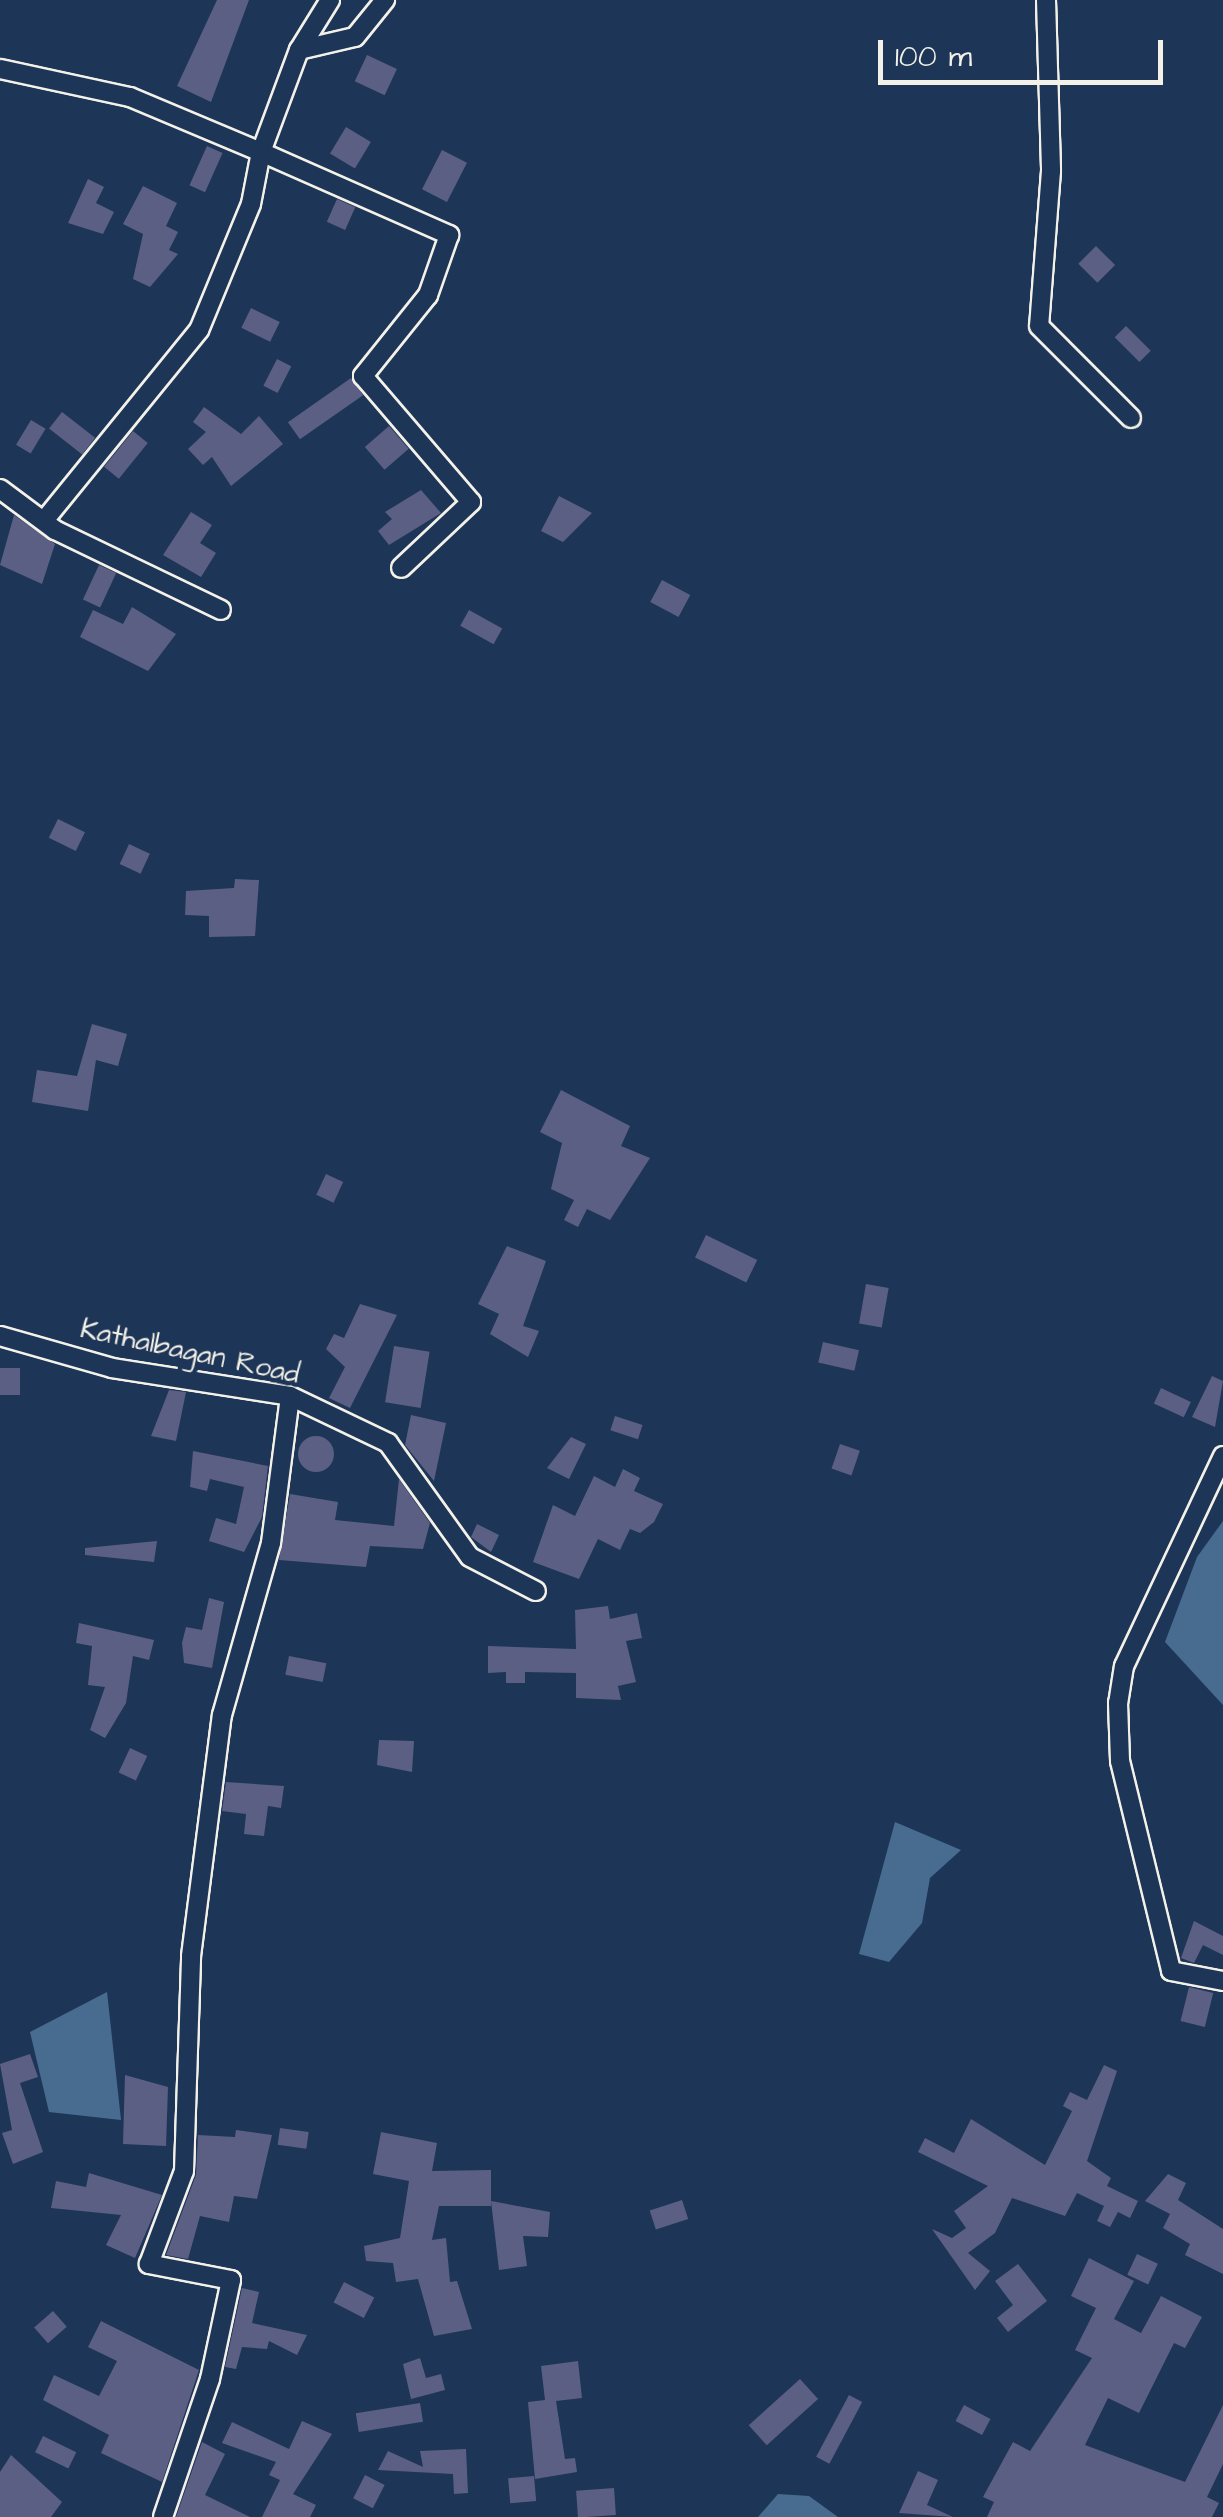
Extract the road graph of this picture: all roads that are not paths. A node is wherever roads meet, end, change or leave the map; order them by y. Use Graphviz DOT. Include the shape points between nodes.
graph roads {
  1 [pos="330,0"];
  2 [pos="385,0"];
  3 [pos="1046,0"];
  4 [pos="299,50"];
  5 [pos="0,69"];
  6 [pos="260,152"];
  7 [pos="1132,418"];
  8 [pos="0,490"];
  9 [pos="44,521"];
  10 [pos="402,568"];
  11 [pos="222,610"];
  12 [pos="0,1336"];
  13 [pos="290,1396"];
  14 [pos="1223,1456"];
  15 [pos="536,1591"];
  16 [pos="1223,1981"];
  17 [pos="163,2517"];
  1 -- 4 [label="street"];
  2 -- 4 [label="street" via="354,37"];
  3 -- 7 [label="street" via="1052,93 1040,326"];
  4 -- 6 [label="street"];
  5 -- 6 [label="street" via="130,98"];
  6 -- 9 [label="street" via="251,204 199,330"];
  6 -- 10 [label="street" via="450,235 428,295 364,376 471,502"];
  8 -- 9 [label="street"];
  9 -- 11 [label="street"];
  12 -- 13 [label="street, Kathalbagan Road" via="112,1368"];
  13 -- 15 [label="street, Kathalbagan Road" via="388,1443 470,1557"];
  13 -- 17 [label="street" via="272,1543 222,1716 191,1956 184,2171 149,2264 231,2280 210,2379"];
  14 -- 16 [label="street" via="1124,1666 1118,1704 1120,1762 1171,1971"];
}
